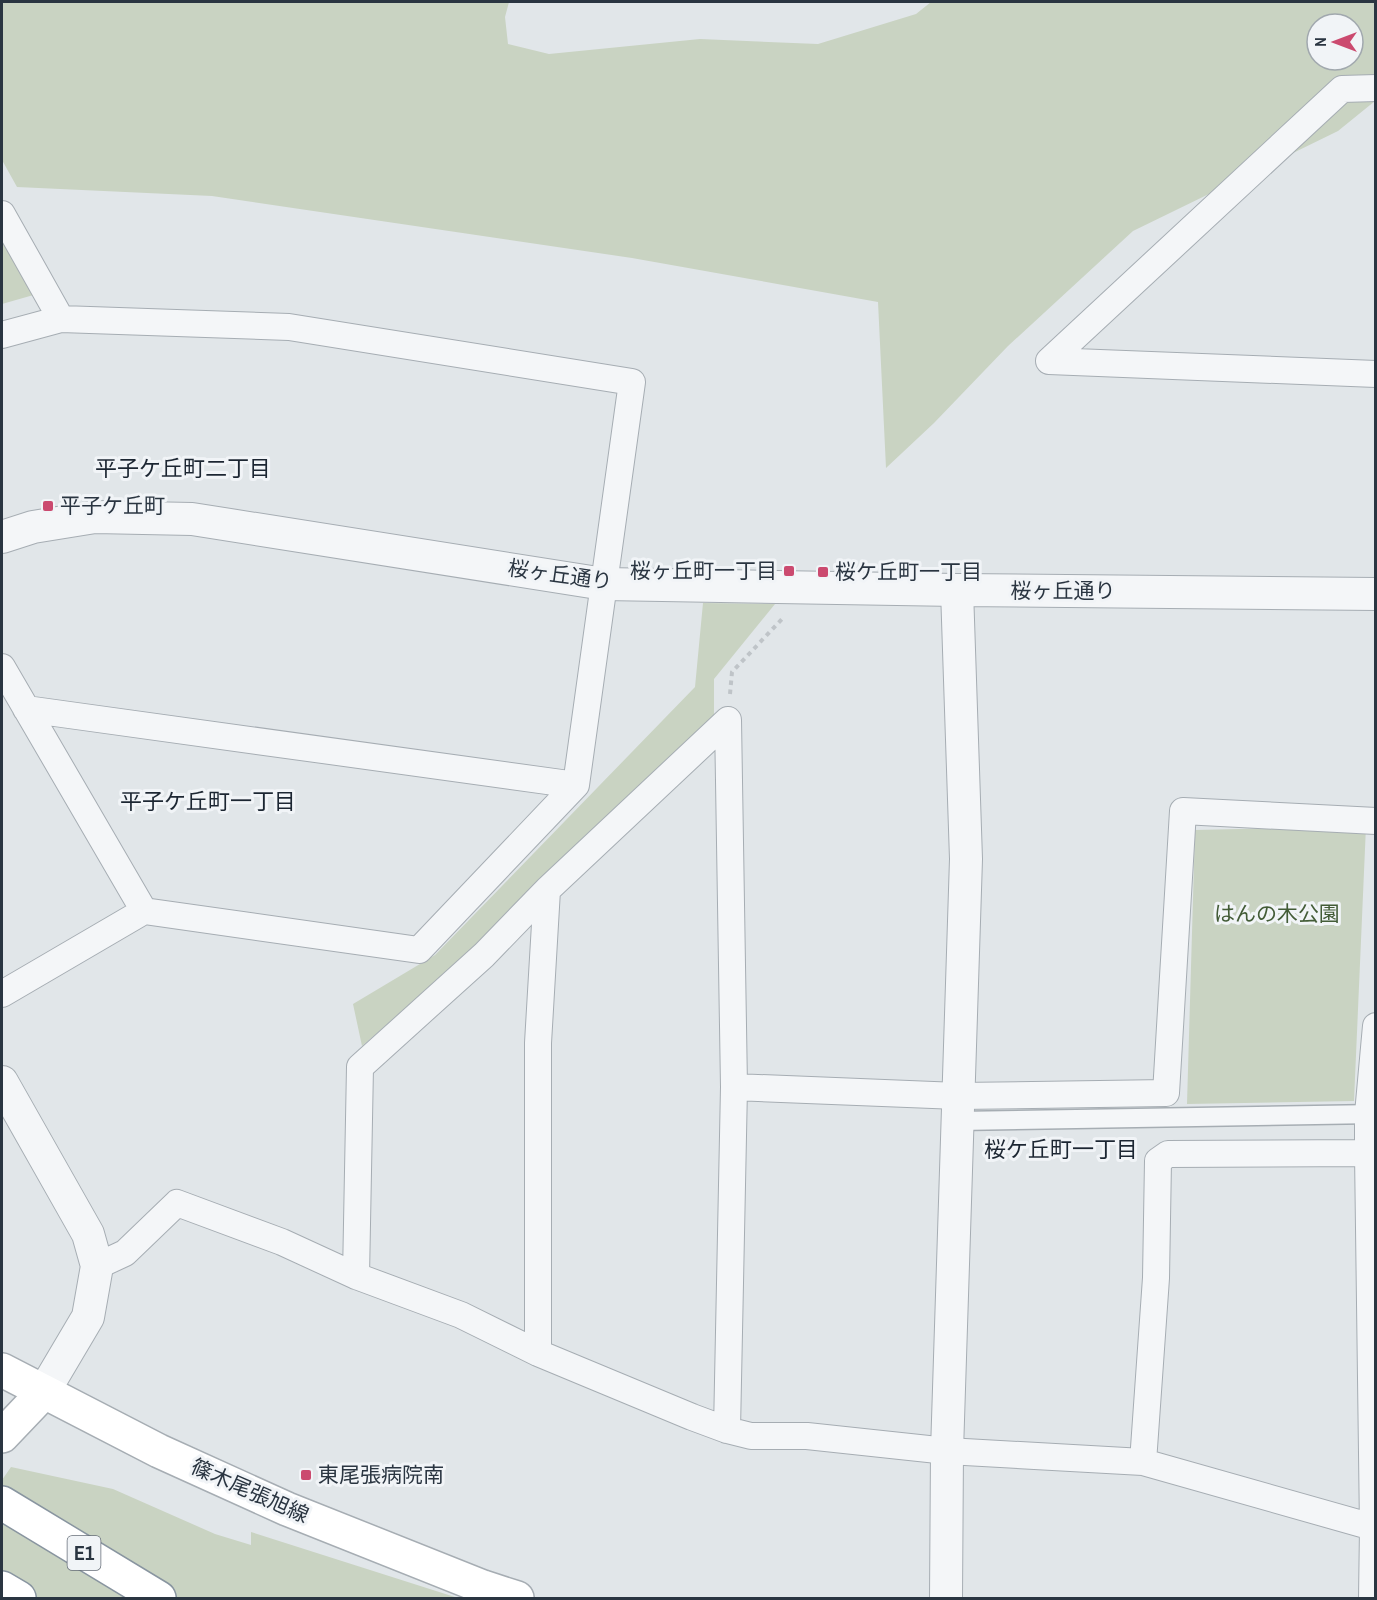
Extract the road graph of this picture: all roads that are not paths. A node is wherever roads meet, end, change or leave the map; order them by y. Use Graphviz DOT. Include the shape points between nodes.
graph roads {
  1 [pos="1376,88"];
  2 [pos="2,214"];
  3 [pos="61,319"];
  4 [pos="2,335"];
  5 [pos="1376,374"];
  6 [pos="2,537"];
  7 [pos="604,584"];
  8 [pos="957,590"];
  9 [pos="1376,594"];
  10 [pos="2,667"];
  11 [pos="26,709"];
  12 [pos="576,785"];
  13 [pos="1376,821"];
  14 [pos="547,890"];
  15 [pos="144,911"];
  16 [pos="2,994"];
  17 [pos="1376,1026"];
  18 [pos="2,1082"];
  19 [pos="734,1087"];
  20 [pos="958,1109"];
  21 [pos="1372,1114"];
  22 [pos="1368,1153"];
  23 [pos="97,1266"];
  24 [pos="356,1276"];
  25 [pos="538,1353"];
  26 [pos="2,1370"];
  27 [pos="43,1393"];
  28 [pos="727,1430"];
  29 [pos="2,1436"];
  30 [pos="947,1451"];
  31 [pos="1143,1462"];
  32 [pos="6,1506"];
  33 [pos="1374,1528"];
  34 [pos="2,1588"];
  35 [pos="19,1599"];
  36 [pos="159,1599"];
  37 [pos="517,1599"];
  38 [pos="946,1599"];
  39 [pos="1372,1599"];
  1 -- 5 [label="street" via="1342,89 1049,361"];
  2 -- 3 [label="street"];
  3 -- 4 [label="street"];
  3 -- 7 [label="street" via="289,327 632,382"];
  6 -- 7 [label="street, 桜ヶ丘通り" via="33,527 95,517 192,519"];
  7 -- 8 [label="street, 桜ヶ丘通り"];
  7 -- 12 [label="street"];
  8 -- 9 [label="street, 桜ヶ丘通り"];
  8 -- 20 [label="street" via="966,859"];
  10 -- 11 [label="street"];
  11 -- 12 [label="street"];
  11 -- 15 [label="street"];
  12 -- 15 [label="street" via="419,950"];
  13 -- 20 [label="street" via="1183,811 1166,1093"];
  14 -- 19 [label="street" via="728,720"];
  14 -- 24 [label="street" via="484,955 360,1067"];
  14 -- 25 [label="street" via="538,1043"];
  15 -- 16 [label="street"];
  17 -- 21 [label="street"];
  18 -- 23 [label="street" via="88,1234"];
  19 -- 20 [label="street"];
  19 -- 28 [label="street"];
  20 -- 21 [label="street"];
  20 -- 30 [label="street"];
  21 -- 22 [label="street"];
  22 -- 31 [label="street" via="1168,1154 1158,1161 1156,1278"];
  22 -- 33 [label="street"];
  23 -- 24 [label="street" via="125,1253 177,1203 282,1242"];
  23 -- 27 [label="street" via="88,1317"];
  24 -- 25 [label="street" via="461,1315"];
  25 -- 28 [label="street"];
  26 -- 27 [label="main road, 篠木尾張旭線"];
  27 -- 29 [label="main road"];
  27 -- 37 [label="main road, 篠木尾張旭線" via="286,1509"];
  28 -- 30 [label="street" via="751,1436 807,1436"];
  30 -- 31 [label="street"];
  30 -- 38 [label="street"];
  31 -- 33 [label="street"];
  32 -- 36 [label="main road, E1"];
  33 -- 39 [label="street"];
  34 -- 35 [label="main road"];
}
